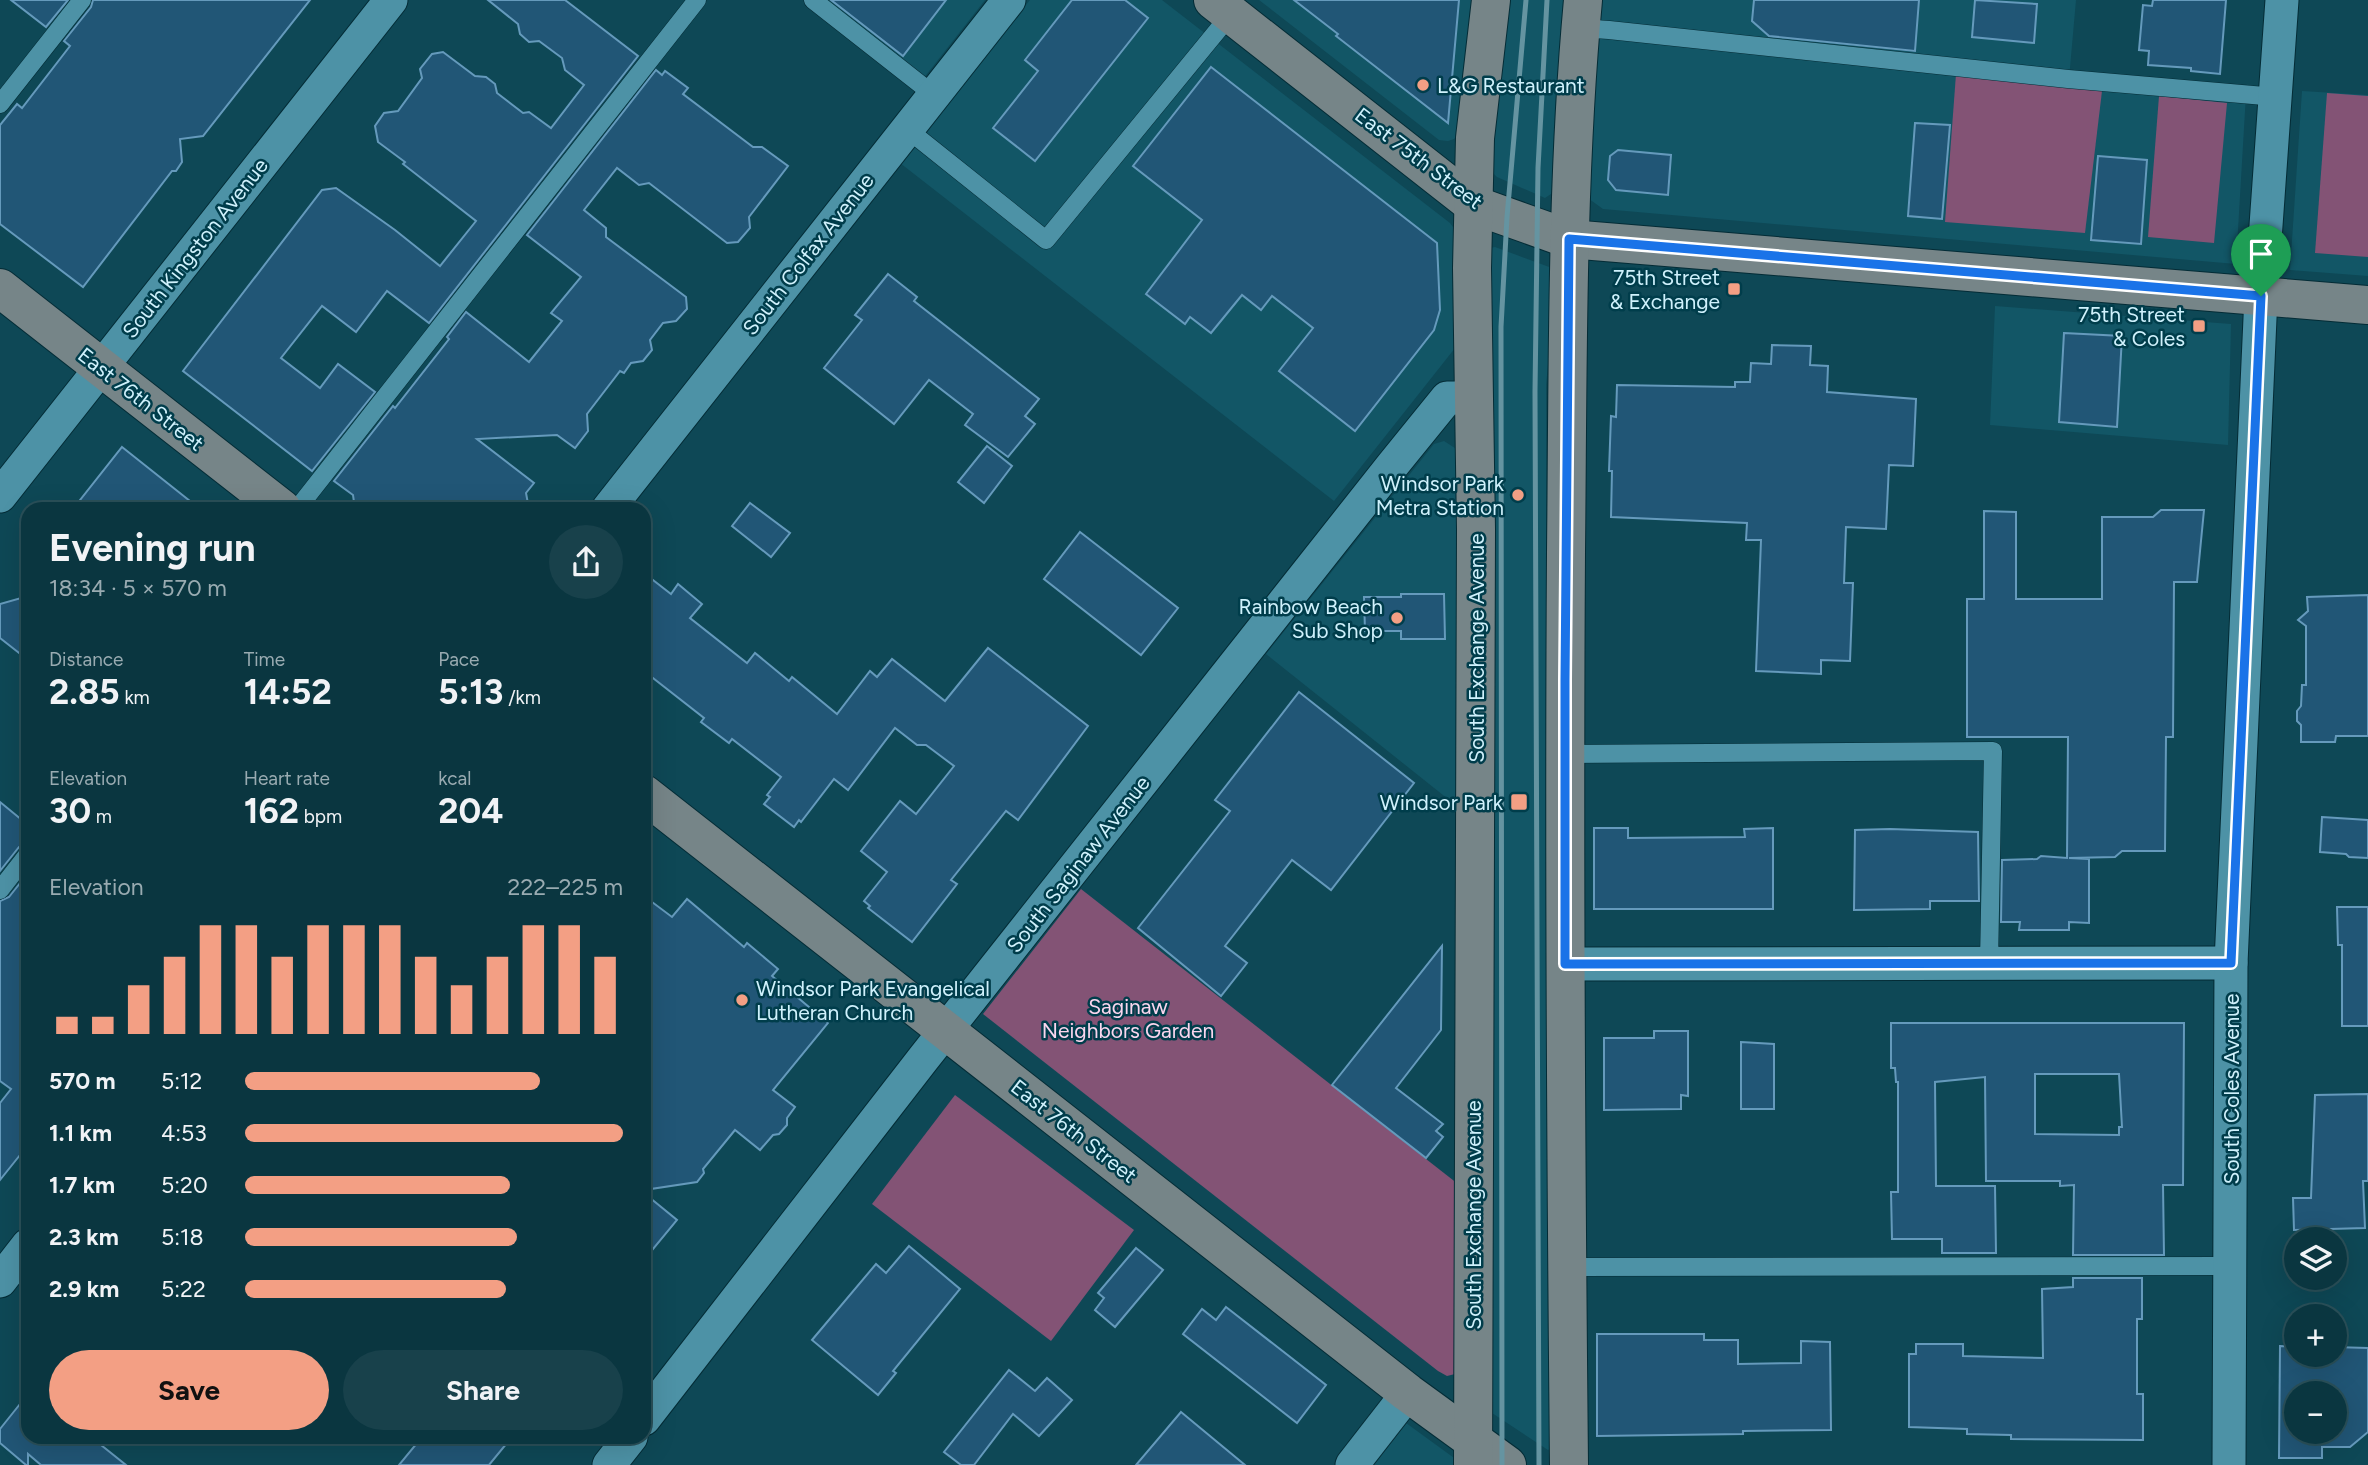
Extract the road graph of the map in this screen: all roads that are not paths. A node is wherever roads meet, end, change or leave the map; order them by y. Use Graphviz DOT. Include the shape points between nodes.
graph roads {
  1 [pos="82,0"];
  2 [pos="391,0"];
  3 [pos="697,0"];
  4 [pos="813,0"];
  5 [pos="1009,0"];
  6 [pos="1491,0"];
  7 [pos="2282,0"];
  8 [pos="1222,7"];
  9 [pos="1581,14"];
  10 [pos="934,95"];
  11 [pos="2276,97"];
  12 [pos="0,104"];
  13 [pos="906,129"];
  14 [pos="1474,205"];
  15 [pos="1569,239"];
  16 [pos="0,288"];
  17 [pos="2261,296"];
  18 [pos="2368,305"];
  19 [pos="101,368"];
  20 [pos="1473,398"];
  21 [pos="0,496"];
  22 [pos="273,502"];
  23 [pos="303,502"];
  24 [pos="613,502"];
  25 [pos="1564,754"];
  26 [pos="651,799"];
  27 [pos="21,863"];
  28 [pos="0,890"];
  29 [pos="1989,963"];
  30 [pos="2231,963"];
  31 [pos="1565,964"];
  32 [pos="948,1030"];
  33 [pos="21,1254"];
  34 [pos="2230,1266"];
  35 [pos="1566,1267"];
  36 [pos="0,1281"];
  37 [pos="1408,1393"];
  38 [pos="651,1410"];
  39 [pos="626,1444"];
  40 [pos="1472,1452"];
  41 [pos="609,1465"];
  42 [pos="1352,1465"];
  43 [pos="1507,1465"];
  44 [pos="1569,1465"];
  45 [pos="2230,1465"];
  1 -- 12 [label="lane"];
  2 -- 19 [label="street, South Kingston Avenue"];
  3 -- 23 [label="lane"];
  4 -- 10 [label="lane"];
  5 -- 10 [label="street, South Colfax Avenue"];
  6 -- 14 [label="street, South Exchange Avenue" via="1475,138"];
  7 -- 11 [label="street, South Coles Avenue"];
  8 -- 13 [label="lane" via="1046,240"];
  8 -- 14 [label="street, East 75th Street"];
  9 -- 11 [label="lane" via="2068,79"];
  9 -- 15 [label="street"];
  10 -- 13 [label="street, South Colfax Avenue"];
  11 -- 17 [label="street, South Coles Avenue"];
  13 -- 24 [label="street, South Colfax Avenue"];
  14 -- 15 [label="street, East 75th Street"];
  14 -- 20 [label="street, South Exchange Avenue"];
  15 -- 17 [label="street, East 75th Street"];
  15 -- 25 [label="street"];
  16 -- 19 [label="street, East 76th Street"];
  17 -- 18 [label="street, East 75th Street"];
  17 -- 30 [label="street, South Coles Avenue"];
  19 -- 21 [label="street, South Kingston Avenue"];
  19 -- 22 [label="street, East 76th Street"];
  20 -- 32 [label="street, South Saginaw Avenue" via="1447,398"];
  20 -- 40 [label="street, South Exchange Avenue"];
  25 -- 29 [label="lane" via="1993,751"];
  25 -- 31 [label="street"];
  26 -- 32 [label="street, East 76th Street"];
  27 -- 28 [label="lane"];
  29 -- 30 [label="street"];
  29 -- 31 [label="street"];
  30 -- 34 [label="street, South Coles Avenue"];
  31 -- 35 [label="street"];
  32 -- 37 [label="street, East 76th Street"];
  32 -- 38 [label="street, South Saginaw Avenue"];
  33 -- 36 [label="street"];
  34 -- 35 [label="lane"];
  34 -- 45 [label="street, South Coles Avenue"];
  35 -- 44 [label="street"];
  37 -- 40 [label="street, East 76th Street"];
  37 -- 42 [label="street"];
  39 -- 41 [label="street"];
  40 -- 43 [label="street, East 76th Street"];
}
